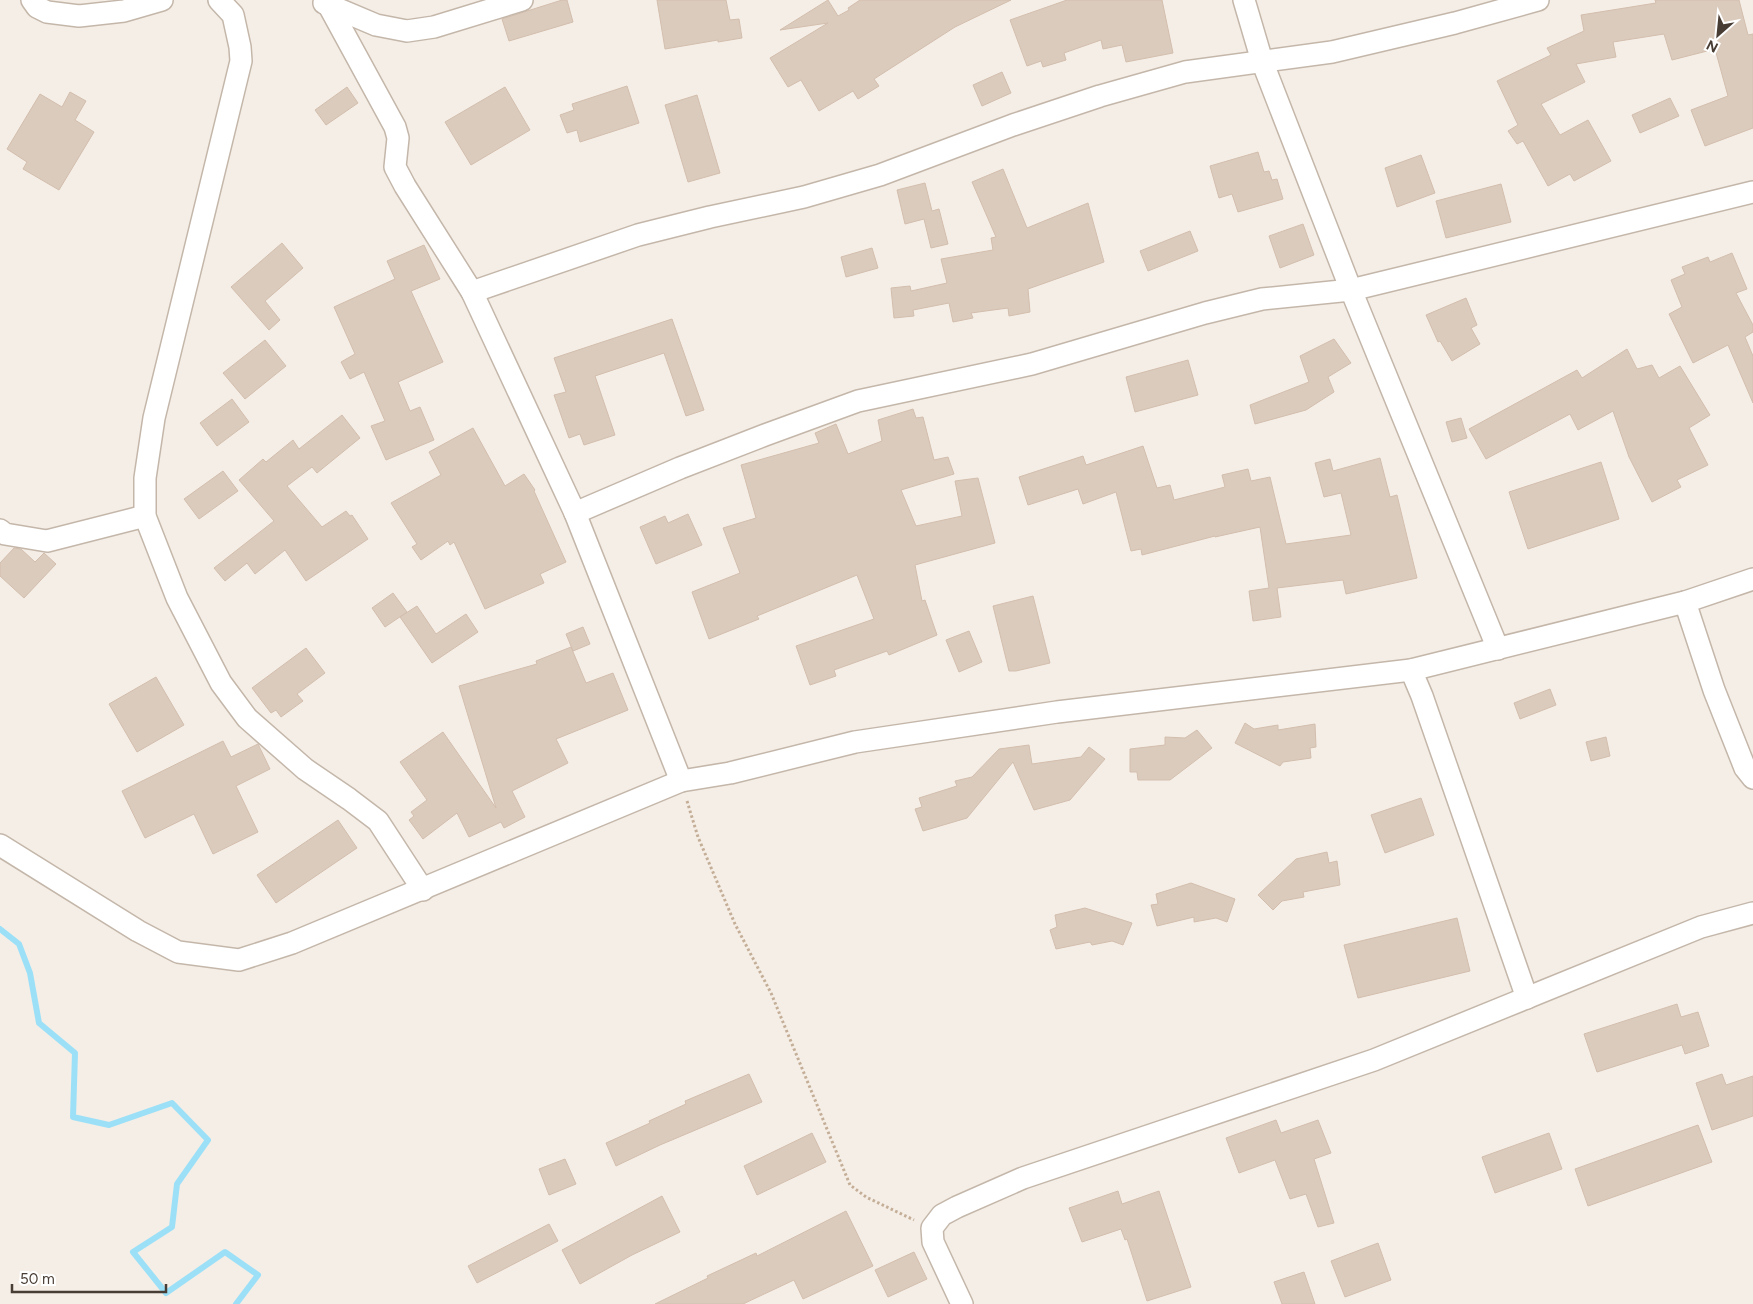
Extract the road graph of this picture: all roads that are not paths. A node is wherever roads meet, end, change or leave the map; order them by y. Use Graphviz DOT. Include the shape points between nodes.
graph roads {
  1 [pos="32,0"];
  2 [pos="162,0"];
  3 [pos="219,0"];
  4 [pos="522,0"];
  5 [pos="1244,0"];
  6 [pos="1538,0"];
  7 [pos="324,3"];
  8 [pos="121,6"];
  9 [pos="1262,61"];
  10 [pos="1753,192"];
  11 [pos="1350,290"];
  12 [pos="472,292"];
  13 [pos="575,513"];
  14 [pos="145,516"];
  15 [pos="0,530"];
  16 [pos="1753,579"];
  17 [pos="1685,602"];
  18 [pos="1498,649"];
  19 [pos="1411,670"];
  20 [pos="1753,778"];
  21 [pos="681,781"];
  22 [pos="0,845"];
  23 [pos="423,890"];
  24 [pos="1753,913"];
  25 [pos="1527,998"];
  26 [pos="962,1304"];
  1 -- 8 [label="street" via="47,12 80,16"];
  2 -- 8 [label="street"];
  3 -- 14 [label="street" via="233,15 241,61 154,418 145,478"];
  4 -- 7 [label="street" via="434,27 407,31 376,25"];
  5 -- 9 [label="street"];
  6 -- 9 [label="street" via="1332,52"];
  7 -- 12 [label="street" via="394,127 398,138 396,167 405,186"];
  9 -- 11 [label="street"];
  9 -- 12 [label="street" via="1185,72 1100,96 880,175 804,197 638,235"];
  10 -- 11 [label="street"];
  11 -- 13 [label="street" via="1262,299 1032,364 858,401 680,468"];
  11 -- 18 [label="street"];
  12 -- 13 [label="street"];
  13 -- 21 [label="street"];
  14 -- 15 [label="street" via="47,541 5,534"];
  14 -- 23 [label="street" via="177,598 221,683 247,718 305,769 378,822"];
  16 -- 17 [label="street"];
  17 -- 18 [label="street"];
  17 -- 20 [label="street" via="1714,690 1745,768"];
  18 -- 19 [label="street"];
  19 -- 21 [label="street" via="1057,712 855,742 730,773"];
  19 -- 25 [label="street"];
  21 -- 23 [label="street"];
  22 -- 23 [label="street" via="138,932 178,952 239,960 292,943"];
  24 -- 25 [label="street" via="1701,927"];
  25 -- 26 [label="street" via="1374,1060 1023,1178 942,1215 932,1228 933,1242"];
}
